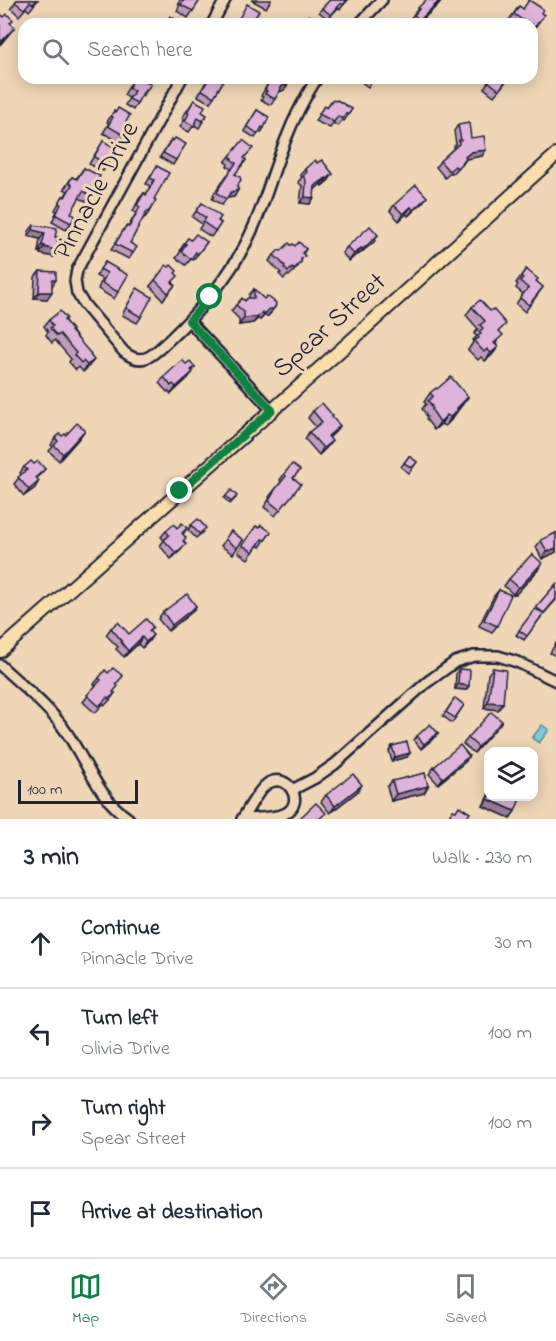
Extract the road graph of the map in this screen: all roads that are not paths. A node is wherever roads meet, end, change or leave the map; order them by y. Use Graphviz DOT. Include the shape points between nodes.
graph roads {
  1 [pos="225,0"];
  2 [pos="382,0"];
  3 [pos="215,18"];
  4 [pos="365,18"];
  5 [pos="179,84"];
  6 [pos="314,84"];
  7 [pos="556,155"];
  8 [pos="189,321"];
  9 [pos="272,410"];
  10 [pos="0,651"];
  11 [pos="0,665"];
  12 [pos="556,681"];
  13 [pos="292,790"];
  14 [pos="129,819"];
  15 [pos="244,819"];
  1 -- 3 [label="street"];
  2 -- 4 [label="street"];
  5 -- 8 [label="street, Pinnacle Drive" via="77,270 75,281 82,303 130,357 145,359"];
  6 -- 8 [label="street, Pinnacle Drive" via="286,138 242,251"];
  7 -- 9 [label="main road, Spear Street"];
  8 -- 9 [label="street"];
  9 -- 10 [label="main road, Spear Street"];
  11 -- 14 [label="street" via="61,724 101,792"];
  12 -- 13 [label="street" via="498,656 474,656 455,662 335,764"];
  13 -- 15 [label="street" via="294,804 287,812"];
  13 -- 15 [label="street" via="284,782 270,783"];
}
